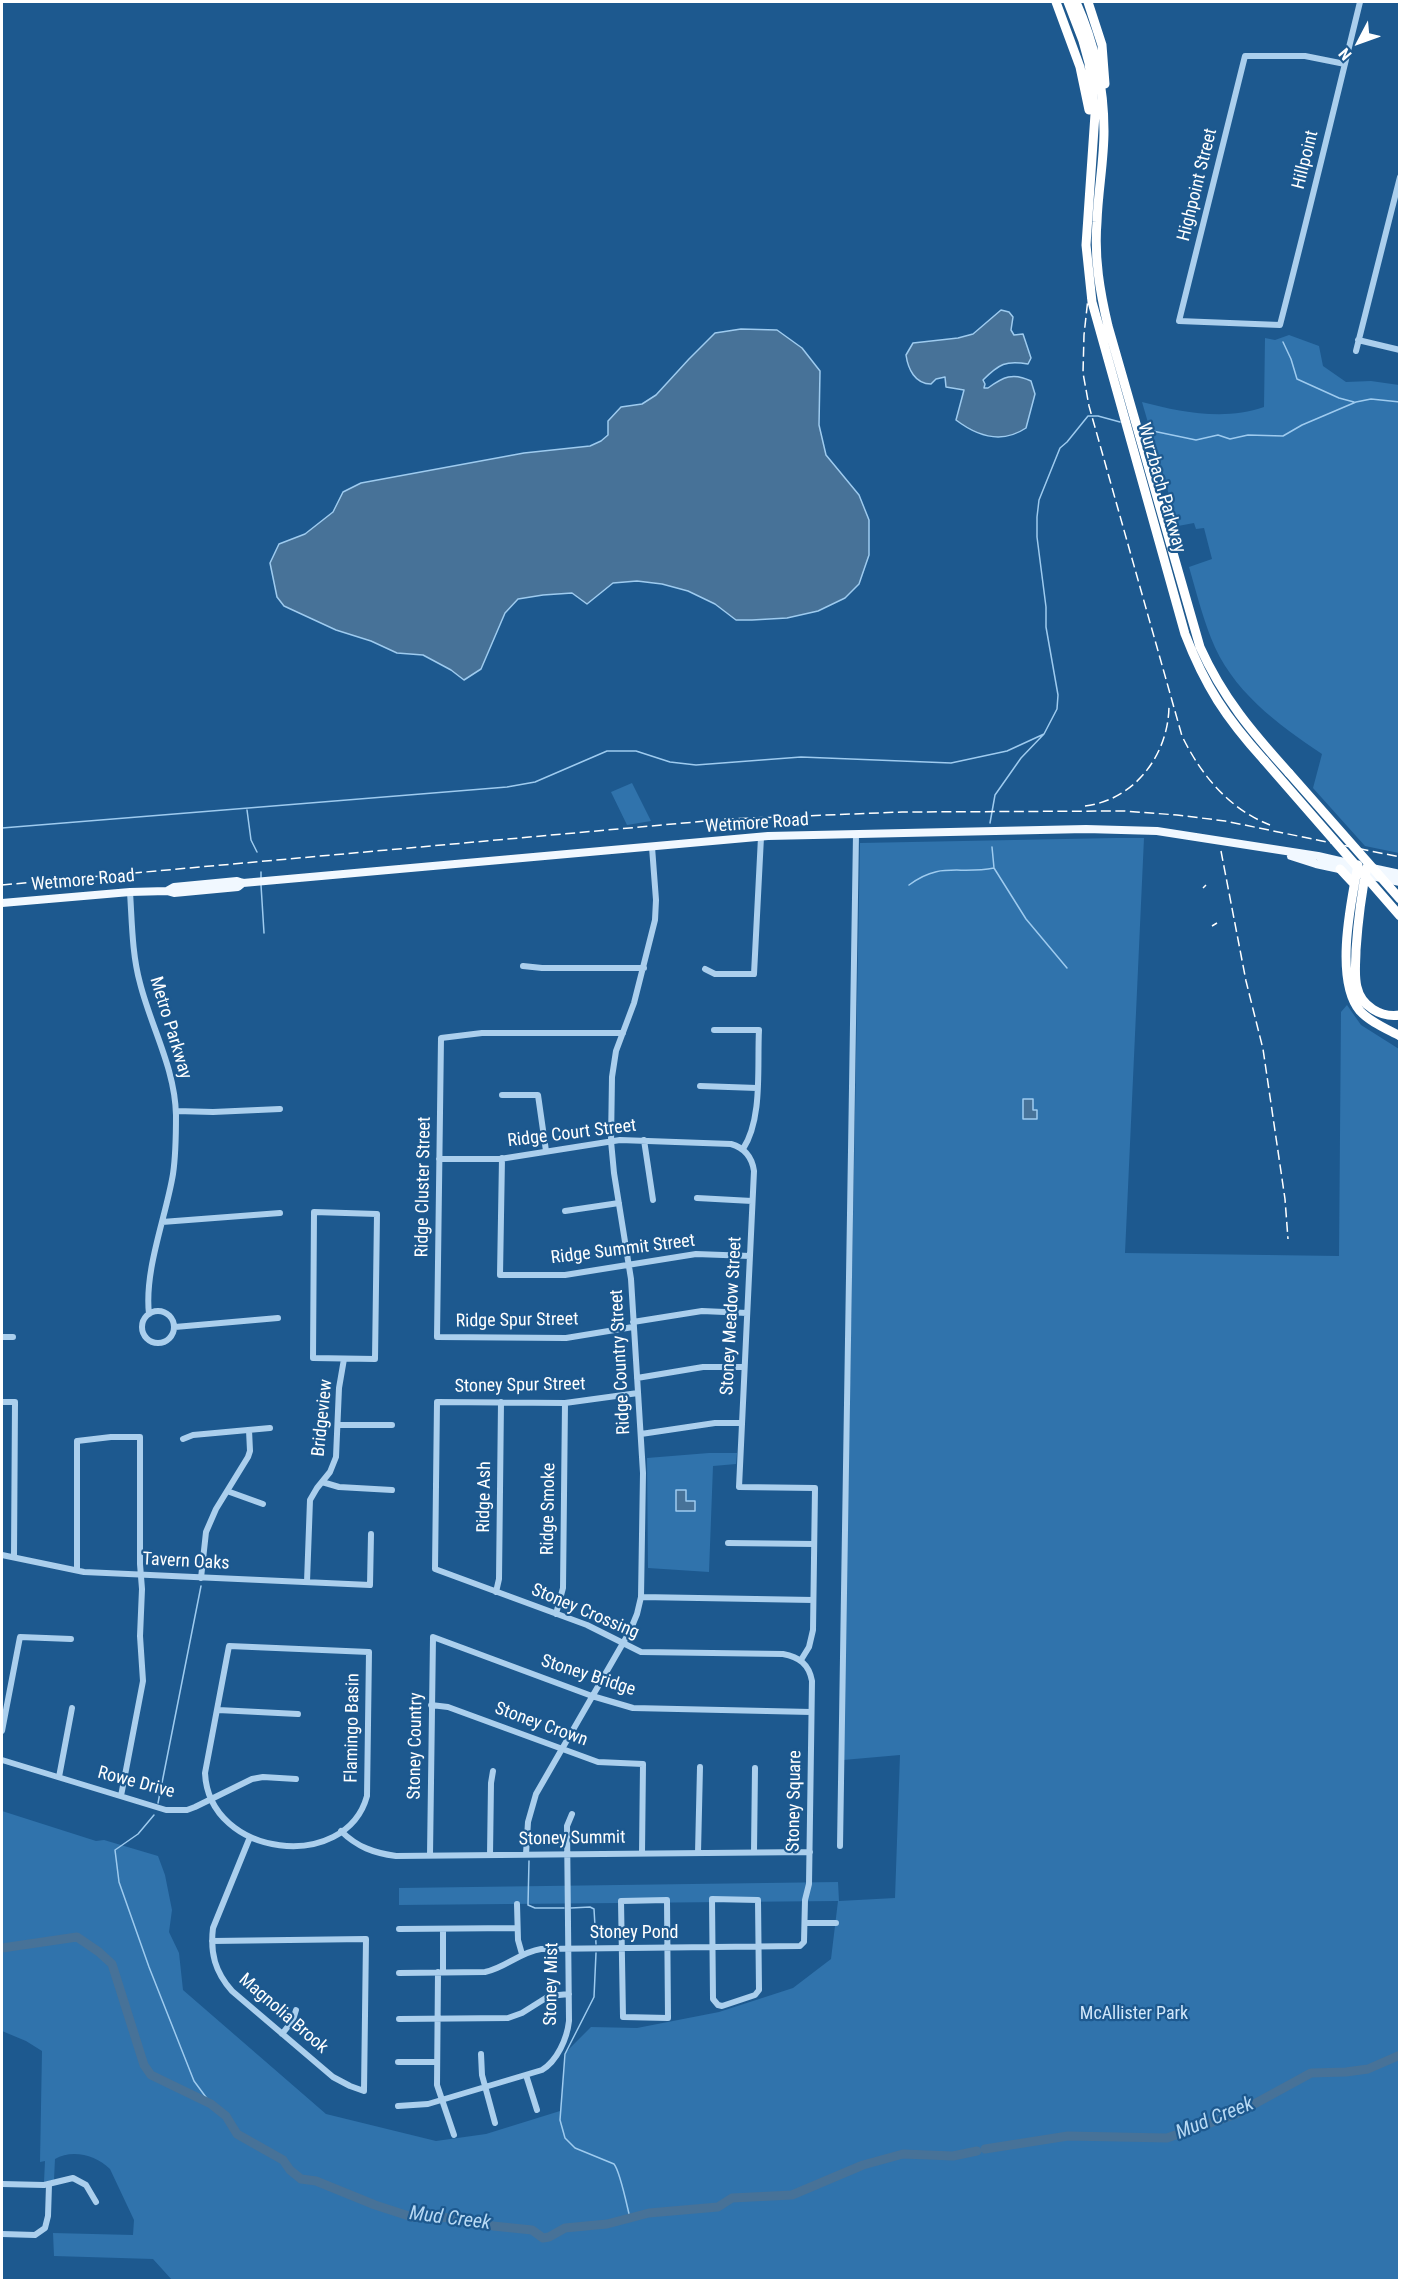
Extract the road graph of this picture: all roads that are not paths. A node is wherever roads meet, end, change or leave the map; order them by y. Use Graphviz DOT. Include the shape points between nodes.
graph roads {
  1 [pos="1056,2"];
  2 [pos="1068,2"];
  3 [pos="1076,2"];
  4 [pos="1088,2"];
  5 [pos="1360,2"];
  6 [pos="1345,64"];
  7 [pos="1104,113"];
  8 [pos="1094,145"];
  9 [pos="1400,177"];
  10 [pos="1280,325"];
  11 [pos="1358,340"];
  12 [pos="1400,350"];
  13 [pos="1356,351"];
  14 [pos="856,834"];
  15 [pos="761,837"];
  16 [pos="652,847"];
  17 [pos="1273,850"];
  18 [pos="1340,869"];
  19 [pos="1362,870"];
  20 [pos="1400,874"];
  21 [pos="1384,878"];
  22 [pos="1400,882"];
  23 [pos="1354,884"];
  24 [pos="130,892"];
  25 [pos="1360,895"];
  26 [pos="1400,899"];
  27 [pos="2,903"];
  28 [pos="1400,916"];
  29 [pos="523,966"];
  30 [pos="644,968"];
  31 [pos="705,969"];
  32 [pos="1400,1016"];
  33 [pos="714,1030"];
  34 [pos="623,1034"];
  35 [pos="1400,1036"];
  36 [pos="700,1086"];
  37 [pos="757,1088"];
  38 [pos="502,1095"];
  39 [pos="280,1109"];
  40 [pos="176,1111"];
  41 [pos="644,1140"];
  42 [pos="611,1141"];
  43 [pos="743,1149"];
  44 [pos="546,1151"];
  45 [pos="502,1158"];
  46 [pos="439,1159"];
  47 [pos="697,1198"];
  48 [pos="653,1200"];
  49 [pos="752,1201"];
  50 [pos="619,1203"];
  51 [pos="565,1211"];
  52 [pos="280,1213"];
  53 [pos="162,1222"];
  54 [pos="750,1256"];
  55 [pos="629,1265"];
  56 [pos="747,1312"];
  57 [pos="149,1314"];
  58 [pos="278,1318"];
  59 [pos="633,1325"];
  60 [pos="175,1327"];
  61 [pos="2,1337"];
  62 [pos="13,1337"];
  63 [pos="437,1337"];
  64 [pos="344,1359"];
  65 [pos="744,1367"];
  66 [pos="637,1378"];
  67 [pos="638,1393"];
  68 [pos="2,1402"];
  69 [pos="501,1402"];
  70 [pos="565,1403"];
  71 [pos="742,1423"];
  72 [pos="338,1425"];
  73 [pos="392,1425"];
  74 [pos="270,1428"];
  75 [pos="249,1430"];
  76 [pos="640,1434"];
  77 [pos="183,1439"];
  78 [pos="322,1482"];
  79 [pos="392,1490"];
  80 [pos="227,1491"];
  81 [pos="263,1504"];
  82 [pos="371,1534"];
  83 [pos="728,1543"];
  84 [pos="814,1544"];
  85 [pos="2,1555"];
  86 [pos="14,1556"];
  87 [pos="435,1569"];
  88 [pos="77,1570"];
  89 [pos="141,1575"];
  90 [pos="201,1578"];
  91 [pos="308,1582"];
  92 [pos="496,1592"];
  93 [pos="641,1597"];
  94 [pos="813,1600"];
  95 [pos="556,1614"];
  96 [pos="433,1637"];
  97 [pos="70,1639"];
  98 [pos="623,1643"];
  99 [pos="801,1660"];
  100 [pos="592,1696"];
  101 [pos="431,1705"];
  102 [pos="72,1708"];
  103 [pos="218,1710"];
  104 [pos="811,1712"];
  105 [pos="298,1714"];
  106 [pos="2,1731"];
  107 [pos="562,1749"];
  108 [pos="2,1760"];
  109 [pos="700,1767"];
  110 [pos="755,1768"];
  111 [pos="494,1771"];
  112 [pos="59,1777"];
  113 [pos="296,1779"];
  114 [pos="121,1796"];
  115 [pos="212,1800"];
  116 [pos="572,1814"];
  117 [pos="341,1832"];
  118 [pos="250,1838"];
  119 [pos="840,1846"];
  120 [pos="754,1852"];
  121 [pos="810,1852"];
  122 [pos="642,1853"];
  123 [pos="698,1853"];
  124 [pos="526,1854"];
  125 [pos="567,1854"];
  126 [pos="430,1855"];
  127 [pos="490,1855"];
  128 [pos="517,1904"];
  129 [pos="805,1923"];
  130 [pos="836,1923"];
  131 [pos="517,1928"];
  132 [pos="399,1929"];
  133 [pos="443,1929"];
  134 [pos="212,1941"];
  135 [pos="803,1945"];
  136 [pos="759,1947"];
  137 [pos="622,1948"];
  138 [pos="668,1948"];
  139 [pos="713,1948"];
  140 [pos="568,1949"];
  141 [pos="522,1954"];
  142 [pos="440,1972"];
  143 [pos="399,1973"];
  144 [pos="569,1994"];
  145 [pos="296,2010"];
  146 [pos="399,2019"];
  147 [pos="438,2019"];
  148 [pos="282,2034"];
  149 [pos="481,2054"];
  150 [pos="398,2062"];
  151 [pos="437,2062"];
  152 [pos="526,2075"];
  153 [pos="485,2088"];
  154 [pos="442,2100"];
  155 [pos="398,2106"];
  156 [pos="537,2110"];
  157 [pos="495,2122"];
  158 [pos="454,2135"];
  159 [pos="2,2184"];
  160 [pos="49,2184"];
  161 [pos="96,2202"];
  162 [pos="2,2234"];
  1 -- 8 [label="highway" via="1080,67"];
  2 -- 8 [label="highway, Wurzbach Parkway" via="1089,63"];
  3 -- 7 [label="highway, Wurzbach Parkway" via="1095,60"];
  4 -- 7 [label="highway" via="1104,57"];
  5 -- 6 [label="street, Hillpoint"];
  6 -- 10 [label="street, Hillpoint"];
  6 -- 10 [label="street, Highpoint Street" via="1305,56 1245,56 1179,321"];
  7 -- 26 [label="highway, Wurzbach Parkway, bridge" via="1096,221 1098,274 1108,326 1200,647 1236,711"];
  8 -- 28 [label="highway, Wurzbach Parkway, bridge" via="1086,244 1096,320 1196,662 1224,712"];
  9 -- 11 [label="street"];
  11 -- 12 [label="street"];
  11 -- 13 [label="street"];
  14 -- 15 [label="main road, Wetmore Road"];
  14 -- 17 [label="main road, Wetmore Road" via="1157,831"];
  14 -- 119 [label="street"];
  15 -- 16 [label="main road, Wetmore Road"];
  15 -- 31 [label="street" via="754,974 715,974"];
  16 -- 24 [label="main road, Wetmore Road"];
  16 -- 30 [label="street, Ridge Country Street" via="656,910"];
  17 -- 18 [label="main road, Wetmore Road"];
  17 -- 19 [label="main road, Wetmore Road" via="1318,856"];
  18 -- 19 [label="main road, Wetmore Road"];
  18 -- 23 [label="highway"];
  19 -- 20 [label="main road, Wetmore Road"];
  19 -- 21 [label="main road, Wetmore Road"];
  19 -- 23 [label="highway"];
  19 -- 25 [label="highway"];
  21 -- 22 [label="main road, Wetmore Road"];
  21 -- 25 [label="highway" via="1373,882"];
  23 -- 35 [label="highway" via="1347,964 1351,996 1365,1015"];
  24 -- 27 [label="main road, Wetmore Road"];
  24 -- 40 [label="street, Metro Parkway" via="137,973 166,1060"];
  25 -- 32 [label="highway" via="1355,965 1358,991 1378,1013"];
  29 -- 30 [label="street"];
  30 -- 34 [label="street, Ridge Country Street"];
  33 -- 37 [label="street" via="759,1030"];
  34 -- 42 [label="street, Ridge Country Street" via="612,1077"];
  34 -- 46 [label="street, Ridge Cluster Street" via="482,1033 441,1038"];
  36 -- 37 [label="street"];
  37 -- 43 [label="street" via="753,1130"];
  38 -- 44 [label="street" via="538,1095"];
  39 -- 40 [label="street"];
  40 -- 53 [label="street, Metro Parkway" via="173,1174"];
  41 -- 42 [label="street, Ridge Court Street"];
  41 -- 43 [label="street, Ridge Court Street" via="731,1144"];
  41 -- 48 [label="street"];
  42 -- 44 [label="street, Ridge Court Street"];
  42 -- 50 [label="street, Ridge Country Street"];
  43 -- 49 [label="street, Stoney Meadow Street" via="753,1168"];
  44 -- 45 [label="street, Ridge Court Street"];
  45 -- 46 [label="street, Ridge Court Street"];
  45 -- 55 [label="street, Ridge Summit Street" via="501,1275 557,1276"];
  46 -- 63 [label="street, Ridge Cluster Street"];
  47 -- 49 [label="street"];
  49 -- 54 [label="street, Stoney Meadow Street"];
  50 -- 51 [label="street"];
  50 -- 55 [label="street, Ridge Country Street"];
  52 -- 53 [label="street"];
  53 -- 57 [label="street, Metro Parkway"];
  54 -- 55 [label="street, Ridge Summit Street" via="696,1254"];
  54 -- 56 [label="street, Stoney Meadow Street"];
  55 -- 59 [label="street, Ridge Country Street"];
  56 -- 59 [label="street, Ridge Spur Street" via="702,1311"];
  56 -- 65 [label="street, Stoney Meadow Street"];
  57 -- 60 [label="street" via="168,1314"];
  57 -- 60 [label="street" via="142,1330 151,1341 169,1340"];
  58 -- 60 [label="street"];
  59 -- 63 [label="street, Ridge Spur Street" via="566,1338"];
  59 -- 66 [label="street, Ridge Country Street"];
  61 -- 62 [label="street"];
  64 -- 64 [label="street" via="313,1358 314,1212 377,1214 375,1359"];
  64 -- 72 [label="street, Bridgeview"];
  65 -- 66 [label="street" via="703,1367"];
  65 -- 71 [label="street, Stoney Meadow Street"];
  66 -- 67 [label="street, Ridge Country Street"];
  67 -- 70 [label="street, Stoney Spur Street"];
  67 -- 76 [label="street, Ridge Country Street"];
  68 -- 86 [label="street" via="15,1402"];
  69 -- 70 [label="street, Stoney Spur Street"];
  69 -- 87 [label="street, Stoney Spur Street" via="437,1402"];
  69 -- 92 [label="street, Ridge Ash"];
  70 -- 95 [label="street, Ridge Smoke" via="563,1588"];
  71 -- 76 [label="street" via="715,1422"];
  71 -- 84 [label="street, Stoney Meadow Street" via="739,1487 815,1488"];
  72 -- 73 [label="street"];
  72 -- 78 [label="street, Bridgeview" via="334,1463"];
  74 -- 75 [label="street"];
  75 -- 77 [label="street"];
  75 -- 80 [label="street" via="248,1457"];
  76 -- 93 [label="street, Ridge Country Street"];
  78 -- 79 [label="street" via="339,1487"];
  78 -- 91 [label="street, Bridgeview" via="310,1500"];
  80 -- 81 [label="street"];
  80 -- 90 [label="street" via="206,1532"];
  82 -- 91 [label="street, Tavern Oaks" via="370,1585"];
  83 -- 84 [label="street"];
  84 -- 94 [label="street"];
  85 -- 86 [label="street, Tavern Oaks"];
  86 -- 88 [label="street, Tavern Oaks"];
  87 -- 92 [label="street, Stoney Crossing"];
  88 -- 89 [label="street, Tavern Oaks"];
  88 -- 89 [label="street" via="77,1441 140,1437"];
  89 -- 90 [label="street, Tavern Oaks"];
  89 -- 114 [label="street" via="143,1681"];
  90 -- 91 [label="street, Tavern Oaks"];
  92 -- 95 [label="street, Stoney Crossing"];
  93 -- 94 [label="street"];
  93 -- 98 [label="street, Ridge Country Street"];
  94 -- 99 [label="street" via="812,1637"];
  95 -- 98 [label="street, Stoney Crossing"];
  96 -- 100 [label="street, Stoney Bridge"];
  96 -- 101 [label="street, Stoney Country"];
  97 -- 106 [label="street" via="20,1637"];
  98 -- 99 [label="street, Stoney Crossing" via="647,1653 783,1654"];
  98 -- 100 [label="street, Ridge Country Street"];
  99 -- 104 [label="street, Stoney Square" via="811,1675"];
  100 -- 104 [label="street, Stoney Bridge" via="633,1708"];
  100 -- 107 [label="street, Ridge Country Street"];
  101 -- 107 [label="street, Stoney Crown" via="448,1707"];
  101 -- 126 [label="street, Stoney Country"];
  102 -- 112 [label="street"];
  103 -- 105 [label="street"];
  103 -- 115 [label="street" via="205,1773"];
  103 -- 117 [label="street, Flamingo Basin" via="230,1646 369,1652 367,1796 359,1814"];
  104 -- 121 [label="street, Stoney Square"];
  107 -- 122 [label="street, Stoney Crown" via="598,1762 643,1764"];
  107 -- 124 [label="street, Ridge Country Street" via="532,1804"];
  108 -- 112 [label="street, Rowe Drive"];
  109 -- 123 [label="street"];
  110 -- 120 [label="street"];
  111 -- 127 [label="street"];
  112 -- 114 [label="street, Rowe Drive"];
  113 -- 115 [label="street, Rowe Drive" via="252,1779"];
  114 -- 115 [label="street, Rowe Drive" via="177,1810"];
  115 -- 118 [label="street" via="227,1821"];
  116 -- 125 [label="street, Stoney Mist" via="567,1821"];
  117 -- 118 [label="street" via="297,1847 274,1846"];
  117 -- 126 [label="street, Stoney Summit" via="357,1845 383,1854"];
  118 -- 134 [label="street, Magnolia Brook" via="215,1921"];
  120 -- 121 [label="street, Stoney Summit"];
  120 -- 123 [label="street, Stoney Summit"];
  121 -- 129 [label="street, Stoney Square"];
  122 -- 123 [label="street, Stoney Summit"];
  122 -- 125 [label="street, Stoney Summit"];
  124 -- 125 [label="street, Stoney Summit"];
  124 -- 127 [label="street, Stoney Summit"];
  125 -- 140 [label="street, Stoney Mist"];
  126 -- 127 [label="street, Stoney Summit"];
  128 -- 131 [label="street"];
  129 -- 130 [label="street"];
  129 -- 135 [label="street, Stoney Square"];
  131 -- 133 [label="street"];
  131 -- 141 [label="street"];
  132 -- 133 [label="street"];
  133 -- 142 [label="street"];
  134 -- 148 [label="street, Magnolia Brook" via="215,1965 225,1983"];
  134 -- 148 [label="street, Magnolia Brook" via="366,1939 364,2091 333,2077"];
  135 -- 136 [label="street, Stoney Pond"];
  136 -- 139 [label="street, Stoney Pond"];
  136 -- 139 [label="street" via="758,1900 712,1899"];
  136 -- 139 [label="street" via="758,1993 723,2006 713,1999"];
  137 -- 138 [label="street, Stoney Pond"];
  137 -- 138 [label="street" via="621,1900 667,1900"];
  137 -- 138 [label="street" via="622,2018 668,2018"];
  137 -- 140 [label="street, Stoney Pond"];
  138 -- 139 [label="street, Stoney Pond"];
  140 -- 141 [label="street, Stoney Pond"];
  140 -- 144 [label="street, Stoney Mist"];
  141 -- 142 [label="street, Stoney Pond" via="494,1970"];
  142 -- 143 [label="street, Stoney Pond"];
  142 -- 147 [label="street"];
  144 -- 147 [label="street" via="549,1996 508,2018"];
  144 -- 152 [label="street, Stoney Mist" via="568,2030 563,2042 549,2066"];
  145 -- 148 [label="street"];
  146 -- 147 [label="street"];
  147 -- 151 [label="street"];
  149 -- 153 [label="street"];
  150 -- 151 [label="street"];
  151 -- 154 [label="street" via="437,2085"];
  152 -- 153 [label="street, Stoney Mist"];
  152 -- 156 [label="street"];
  153 -- 154 [label="street, Stoney Mist"];
  153 -- 157 [label="street"];
  154 -- 155 [label="street, Stoney Mist"];
  154 -- 158 [label="street"];
  159 -- 160 [label="street"];
  160 -- 161 [label="street" via="75,2178 86,2185"];
  160 -- 162 [label="street" via="45,2228 35,2235"];
}
